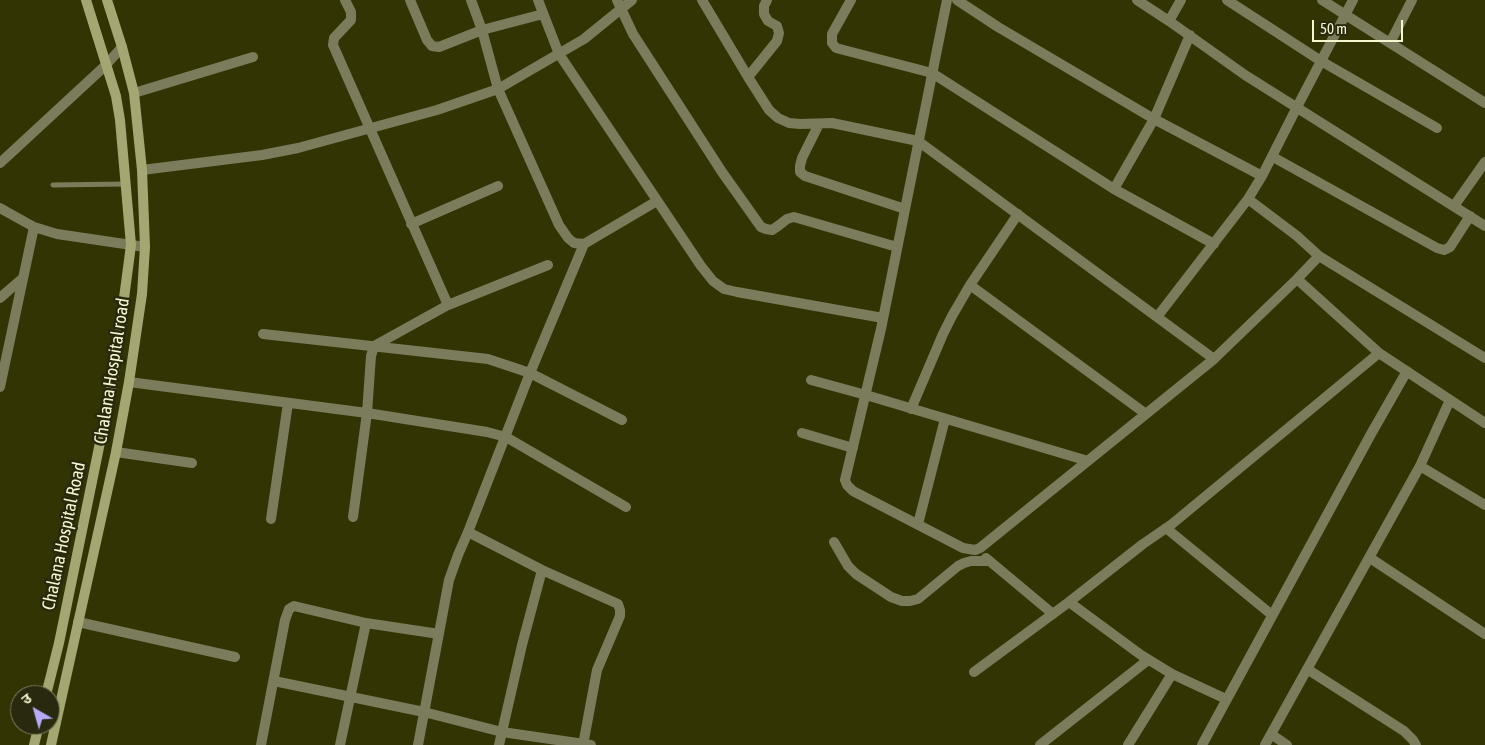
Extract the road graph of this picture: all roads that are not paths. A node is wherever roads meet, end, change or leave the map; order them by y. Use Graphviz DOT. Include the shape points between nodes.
graph roads {
  1 [pos="86,0"];
  2 [pos="107,0"];
  3 [pos="345,0"];
  4 [pos="410,0"];
  5 [pos="470,0"];
  6 [pos="538,0"];
  7 [pos="632,0"];
  8 [pos="702,0"];
  9 [pos="767,0"];
  10 [pos="851,0"];
  11 [pos="947,0"];
  12 [pos="957,0"];
  13 [pos="1136,0"];
  14 [pos="1181,0"];
  15 [pos="1227,0"];
  16 [pos="1322,0"];
  17 [pos="1353,0"];
  18 [pos="1412,0"];
  19 [pos="618,4"];
  20 [pos="544,14"];
  21 [pos="1346,14"];
  22 [pos="1169,21"];
  23 [pos="482,30"];
  24 [pos="1190,35"];
  25 [pos="1390,43"];
  26 [pos="122,47"];
  27 [pos="559,54"];
  28 [pos="253,57"];
  29 [pos="1321,62"];
  30 [pos="105,66"];
  31 [pos="932,73"];
  32 [pos="748,77"];
  33 [pos="498,90"];
  34 [pos="134,93"];
  35 [pos="1485,103"];
  36 [pos="1297,107"];
  37 [pos="1154,119"];
  38 [pos="819,124"];
  39 [pos="1437,128"];
  40 [pos="370,129"];
  41 [pos="918,141"];
  42 [pos="1273,156"];
  43 [pos="1485,162"];
  44 [pos="0,163"];
  45 [pos="142,170"];
  46 [pos="1262,176"];
  47 [pos="125,184"];
  48 [pos="53,185"];
  49 [pos="498,186"];
  50 [pos="1114,189"];
  51 [pos="1248,199"];
  52 [pos="657,200"];
  53 [pos="1454,206"];
  54 [pos="0,208"];
  55 [pos="905,209"];
  56 [pos="1018,214"];
  57 [pos="1470,216"];
  58 [pos="411,224"];
  59 [pos="34,226"];
  60 [pos="1485,226"];
  61 [pos="584,244"];
  62 [pos="1214,244"];
  63 [pos="131,245"];
  64 [pos="145,247"];
  65 [pos="897,248"];
  66 [pos="1319,256"];
  67 [pos="548,264"];
  68 [pos="23,278"];
  69 [pos="1297,279"];
  70 [pos="970,285"];
  71 [pos="0,298"];
  72 [pos="448,305"];
  73 [pos="1157,317"];
  74 [pos="883,318"];
  75 [pos="263,334"];
  76 [pos="374,346"];
  77 [pos="1379,353"];
  78 [pos="1485,358"];
  79 [pos="1214,359"];
  80 [pos="1407,371"];
  81 [pos="530,373"];
  82 [pos="811,380"];
  83 [pos="129,382"];
  84 [pos="0,387"];
  85 [pos="866,395"];
  86 [pos="1450,400"];
  87 [pos="288,403"];
  88 [pos="911,409"];
  89 [pos="367,414"];
  90 [pos="1146,414"];
  91 [pos="945,419"];
  92 [pos="622,420"];
  93 [pos="1485,423"];
  94 [pos="802,433"];
  95 [pos="506,437"];
  96 [pos="853,448"];
  97 [pos="116,452"];
  98 [pos="1088,461"];
  99 [pos="192,463"];
  100 [pos="1420,466"];
  101 [pos="1485,506"];
  102 [pos="626,507"];
  103 [pos="353,517"];
  104 [pos="271,520"];
  105 [pos="918,524"];
  106 [pos="1166,528"];
  107 [pos="468,532"];
  108 [pos="834,542"];
  109 [pos="975,550"];
  110 [pos="1370,558"];
  111 [pos="989,561"];
  112 [pos="542,570"];
  113 [pos="1069,602"];
  114 [pos="1053,614"];
  115 [pos="1272,616"];
  116 [pos="78,622"];
  117 [pos="366,623"];
  118 [pos="439,634"];
  119 [pos="1485,634"];
  120 [pos="235,657"];
  121 [pos="1148,660"];
  122 [pos="1307,669"];
  123 [pos="974,672"];
  124 [pos="1172,674"];
  125 [pos="274,681"];
  126 [pos="48,685"];
  127 [pos="350,698"];
  128 [pos="1226,699"];
  129 [pos="424,712"];
  130 [pos="502,732"];
  131 [pos="1271,734"];
  132 [pos="51,745"];
  133 [pos="261,745"];
  134 [pos="340,745"];
  135 [pos="418,745"];
  136 [pos="499,745"];
  137 [pos="586,745"];
  138 [pos="1040,745"];
  139 [pos="1128,745"];
  140 [pos="1202,745"];
  141 [pos="1265,745"];
  142 [pos="1286,745"];
  143 [pos="1416,745"];
  1 -- 30 [label="street, Chalana Hospital Road"];
  2 -- 26 [label="street, Chalana Hospital road"];
  3 -- 40 [label="street" via="351,20 334,38 334,45"];
  4 -- 23 [label="street" via="432,46 438,47"];
  5 -- 23 [label="street"];
  6 -- 20 [label="street"];
  7 -- 19 [label="street"];
  8 -- 32 [label="street"];
  9 -- 32 [label="street" via="764,14 777,26 779,33 777,41"];
  10 -- 31 [label="street" via="832,34 836,48"];
  11 -- 31 [label="street"];
  12 -- 37 [label="street"];
  13 -- 22 [label="street"];
  14 -- 22 [label="street"];
  15 -- 29 [label="street"];
  16 -- 21 [label="street"];
  17 -- 21 [label="street"];
  18 -- 25 [label="street"];
  19 -- 27 [label="street" via="584,39"];
  19 -- 65 [label="street" via="633,34 717,164 762,226 772,230 794,217"];
  20 -- 23 [label="street"];
  20 -- 27 [label="street"];
  21 -- 25 [label="street"];
  21 -- 29 [label="street"];
  22 -- 24 [label="street"];
  23 -- 33 [label="street"];
  24 -- 36 [label="street"];
  24 -- 37 [label="street"];
  25 -- 35 [label="street"];
  26 -- 30 [label="street"];
  26 -- 34 [label="street, Chalana Hospital road"];
  27 -- 33 [label="street"];
  27 -- 52 [label="street"];
  28 -- 34 [label="street"];
  29 -- 36 [label="street"];
  29 -- 39 [label="street"];
  30 -- 44 [label="street"];
  30 -- 47 [label="street, Chalana Hospital Road" via="116,96"];
  31 -- 41 [label="street"];
  31 -- 50 [label="street"];
  32 -- 38 [label="street" via="769,110 778,118 800,124"];
  33 -- 40 [label="street"];
  33 -- 61 [label="street" via="559,225 574,243"];
  34 -- 45 [label="street, Chalana Hospital road"];
  36 -- 42 [label="street"];
  36 -- 53 [label="street"];
  37 -- 46 [label="street"];
  37 -- 50 [label="street"];
  38 -- 41 [label="street"];
  38 -- 55 [label="street" via="802,158 800,172"];
  40 -- 45 [label="street" via="262,155"];
  40 -- 58 [label="street"];
  41 -- 55 [label="street"];
  41 -- 56 [label="street"];
  42 -- 46 [label="street"];
  42 -- 57 [label="street" via="1437,248 1444,250 1450,247"];
  43 -- 53 [label="street"];
  45 -- 64 [label="street, Chalana Hospital road"];
  46 -- 51 [label="street"];
  47 -- 48 [label="lane"];
  47 -- 63 [label="street, Chalana Hospital Road"];
  49 -- 58 [label="street"];
  50 -- 62 [label="street"];
  51 -- 62 [label="street"];
  51 -- 66 [label="street"];
  52 -- 61 [label="street"];
  52 -- 74 [label="street" via="701,266 724,289"];
  53 -- 57 [label="street"];
  54 -- 59 [label="street"];
  55 -- 65 [label="street"];
  56 -- 70 [label="street"];
  56 -- 73 [label="street"];
  57 -- 60 [label="street"];
  58 -- 72 [label="street"];
  59 -- 63 [label="street" via="58,234"];
  59 -- 68 [label="street"];
  61 -- 81 [label="street"];
  62 -- 73 [label="street"];
  63 -- 64 [label="street"];
  63 -- 126 [label="street, Chalana Hospital Road" via="114,374"];
  64 -- 83 [label="street, Chalana Hospital road" via="142,294"];
  65 -- 74 [label="street"];
  66 -- 69 [label="street"];
  66 -- 78 [label="street"];
  67 -- 72 [label="street"];
  68 -- 71 [label="street"];
  68 -- 84 [label="street"];
  69 -- 77 [label="street"];
  69 -- 79 [label="street"];
  70 -- 88 [label="street" via="943,334"];
  70 -- 90 [label="street"];
  72 -- 76 [label="street"];
  73 -- 79 [label="street"];
  74 -- 85 [label="street"];
  75 -- 76 [label="street"];
  76 -- 81 [label="street" via="488,359"];
  76 -- 89 [label="street"];
  77 -- 80 [label="street"];
  77 -- 106 [label="street"];
  79 -- 90 [label="street"];
  80 -- 86 [label="street"];
  80 -- 115 [label="street"];
  81 -- 92 [label="street"];
  81 -- 95 [label="street"];
  82 -- 85 [label="street"];
  83 -- 87 [label="street"];
  83 -- 97 [label="street, Chalana Hospital road"];
  85 -- 88 [label="street"];
  85 -- 96 [label="street"];
  86 -- 93 [label="street"];
  86 -- 100 [label="street"];
  87 -- 89 [label="street"];
  87 -- 104 [label="street"];
  88 -- 91 [label="street"];
  89 -- 95 [label="street"];
  89 -- 103 [label="street"];
  90 -- 98 [label="street"];
  91 -- 98 [label="street"];
  91 -- 105 [label="street"];
  94 -- 96 [label="street"];
  95 -- 102 [label="street"];
  95 -- 107 [label="street"];
  96 -- 105 [label="street" via="845,480 852,491"];
  97 -- 99 [label="street"];
  97 -- 116 [label="street, Chalana Hospital road"];
  98 -- 109 [label="street"];
  100 -- 101 [label="street"];
  100 -- 110 [label="street"];
  105 -- 109 [label="street" via="963,548"];
  106 -- 113 [label="street"];
  106 -- 115 [label="street"];
  107 -- 112 [label="street"];
  107 -- 118 [label="street" via="450,580"];
  108 -- 111 [label="street" via="856,574 902,601 918,599 964,563"];
  109 -- 111 [label="street"];
  110 -- 119 [label="street"];
  110 -- 122 [label="street"];
  111 -- 114 [label="street"];
  112 -- 130 [label="street"];
  112 -- 137 [label="street" via="618,604 620,610 597,670"];
  113 -- 114 [label="street"];
  113 -- 121 [label="street"];
  114 -- 123 [label="street"];
  115 -- 128 [label="street"];
  116 -- 120 [label="street"];
  116 -- 132 [label="street, Chalana Hospital road"];
  117 -- 118 [label="street"];
  117 -- 125 [label="street" via="294,606 290,608"];
  117 -- 127 [label="street"];
  118 -- 129 [label="street"];
  121 -- 124 [label="street"];
  121 -- 138 [label="street"];
  122 -- 131 [label="street"];
  122 -- 143 [label="street" via="1404,731"];
  124 -- 128 [label="street"];
  124 -- 139 [label="street"];
  125 -- 127 [label="street"];
  125 -- 133 [label="street"];
  127 -- 129 [label="street"];
  127 -- 134 [label="street"];
  128 -- 140 [label="street"];
  129 -- 130 [label="street"];
  129 -- 135 [label="street"];
  130 -- 136 [label="street"];
  130 -- 137 [label="street"];
  131 -- 141 [label="street"];
  131 -- 142 [label="street"];
}
